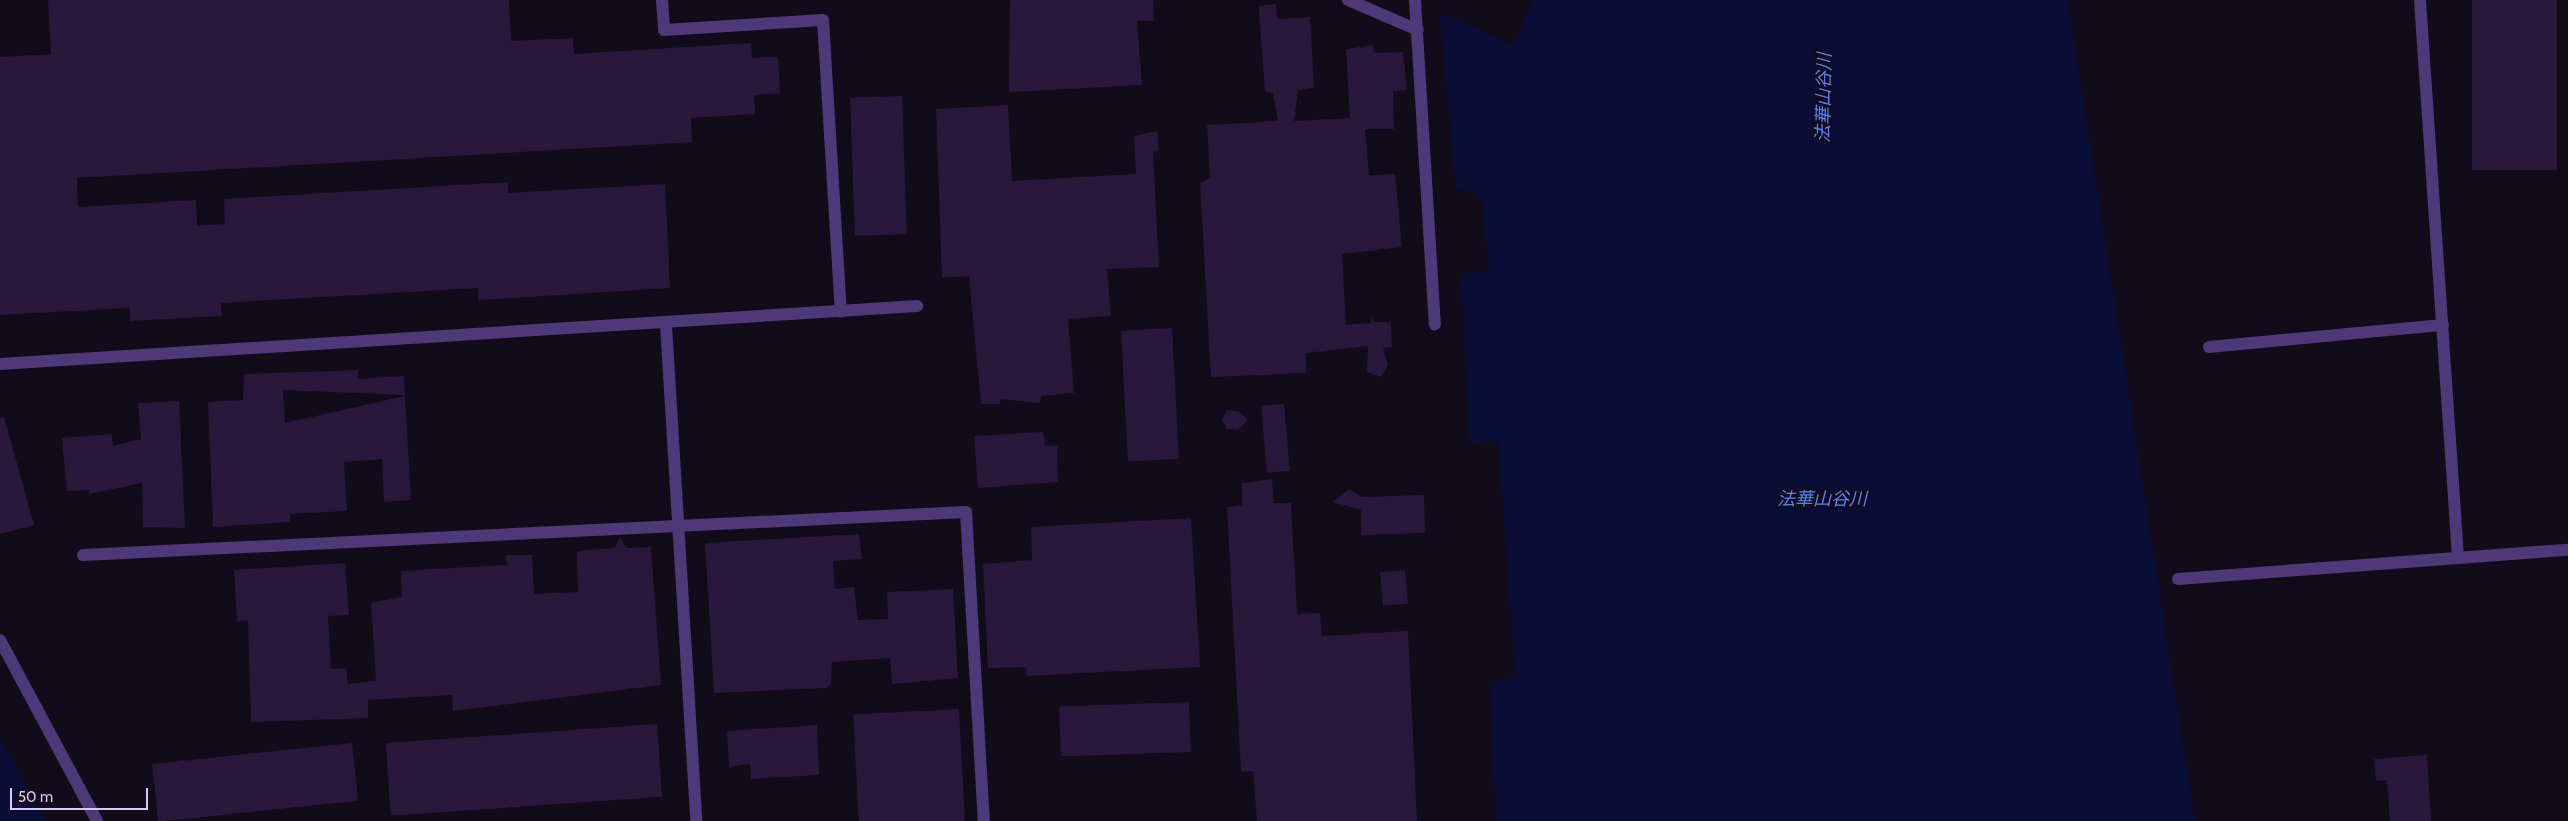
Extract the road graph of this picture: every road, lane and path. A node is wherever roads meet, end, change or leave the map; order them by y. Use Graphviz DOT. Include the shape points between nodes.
graph roads {
  1 [pos="662,0"];
  2 [pos="1348,0"];
  3 [pos="1415,0"];
  4 [pos="2420,0"];
  5 [pos="1418,30"];
  6 [pos="918,306"];
  7 [pos="841,311"];
  8 [pos="1435,324"];
  9 [pos="666,325"];
  10 [pos="2443,325"];
  11 [pos="2209,347"];
  12 [pos="0,364"];
  13 [pos="678,523"];
  14 [pos="2568,550"];
  15 [pos="83,556"];
  16 [pos="2458,558"];
  17 [pos="2178,579"];
  18 [pos="0,640"];
  19 [pos="97,821"];
  20 [pos="696,821"];
  21 [pos="984,821"];
  1 -- 7 [label="street" via="664,30 823,20"];
  2 -- 5 [label="street"];
  3 -- 5 [label="street"];
  4 -- 10 [label="street"];
  5 -- 8 [label="street"];
  6 -- 7 [label="street"];
  7 -- 9 [label="street"];
  9 -- 12 [label="street"];
  9 -- 13 [label="street"];
  10 -- 11 [label="street"];
  10 -- 16 [label="street"];
  13 -- 15 [label="street"];
  13 -- 20 [label="street"];
  13 -- 21 [label="street" via="966,512"];
  14 -- 16 [label="street"];
  16 -- 17 [label="street"];
  18 -- 19 [label="street"];
}
